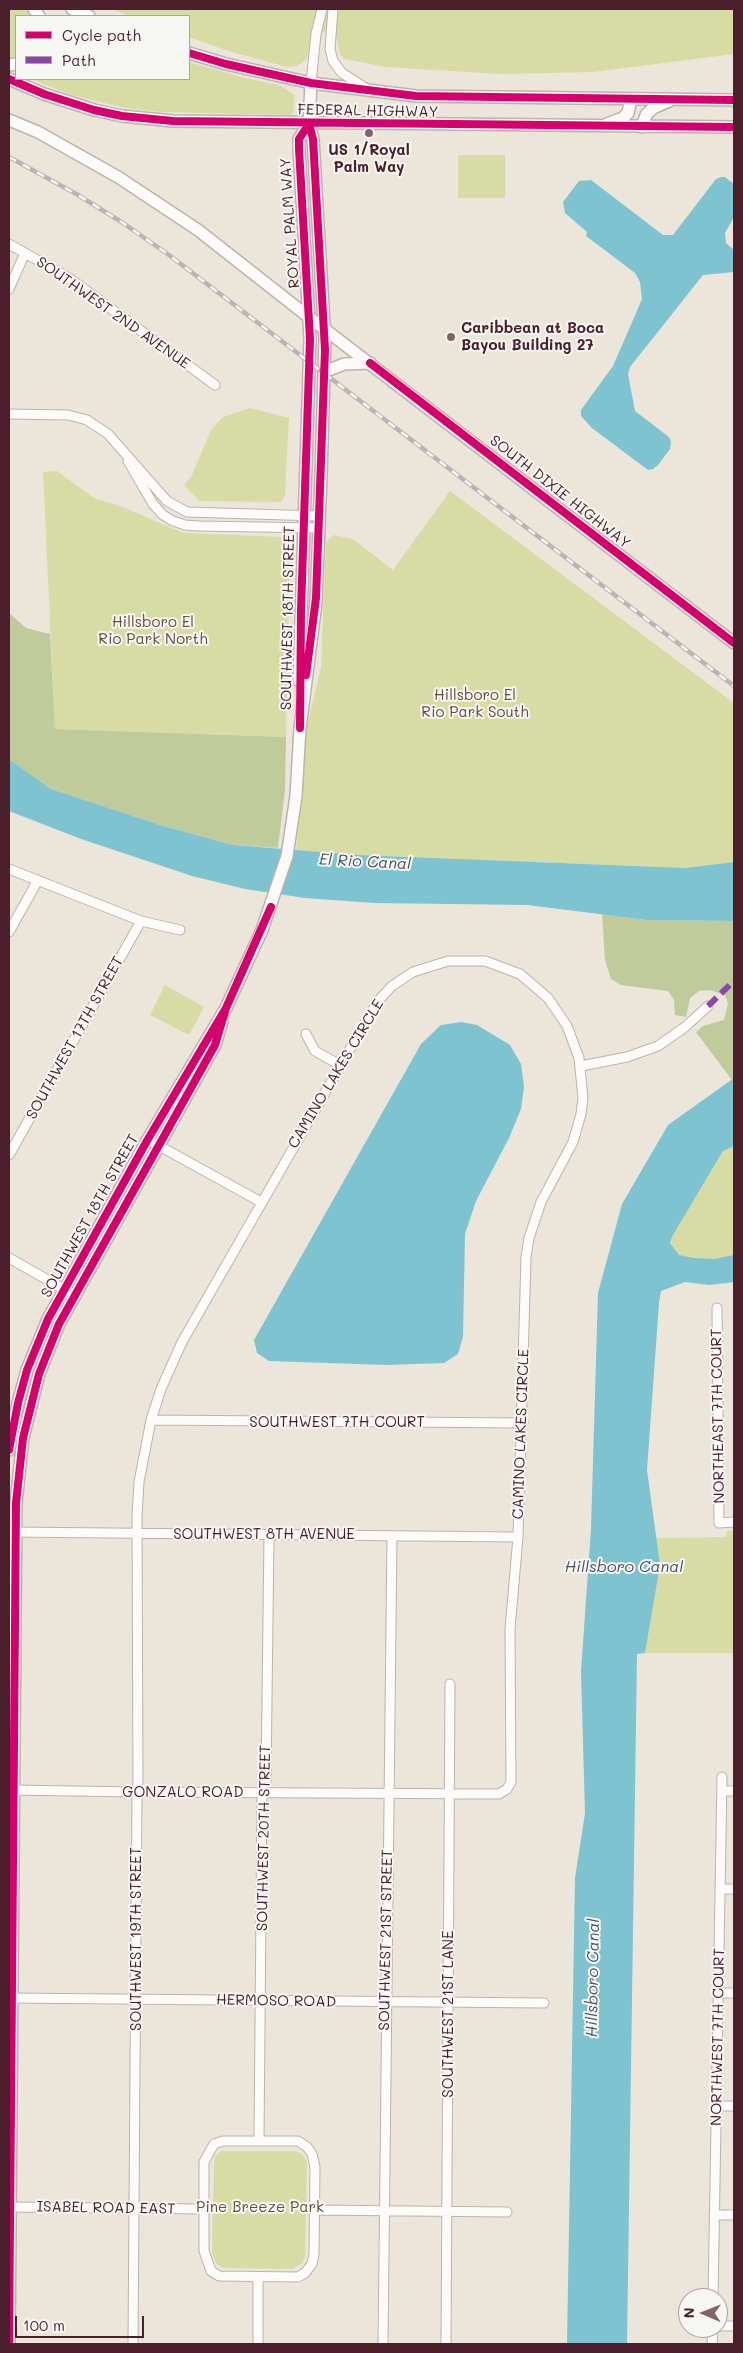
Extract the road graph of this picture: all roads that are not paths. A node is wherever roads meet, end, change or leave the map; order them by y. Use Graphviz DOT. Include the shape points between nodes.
graph roads {
  1 [pos="72,9"];
  2 [pos="322,9"];
  3 [pos="333,9"];
  4 [pos="87,15"];
  5 [pos="314,49"];
  6 [pos="330,49"];
  7 [pos="190,52"];
  8 [pos="9,79"];
  9 [pos="311,84"];
  10 [pos="372,92"];
  11 [pos="631,99"];
  12 [pos="674,99"];
  13 [pos="734,100"];
  14 [pos="9,120"];
  15 [pos="309,124"];
  16 [pos="600,127"];
  17 [pos="642,127"];
  18 [pos="734,127"];
  19 [pos="9,244"];
  20 [pos="26,253"];
  21 [pos="9,289"];
  22 [pos="310,318"];
  23 [pos="324,329"];
  24 [pos="370,363"];
  25 [pos="324,372"];
  26 [pos="215,384"];
  27 [pos="9,414"];
  28 [pos="123,452"];
  29 [pos="149,479"];
  30 [pos="142,486"];
  31 [pos="167,501"];
  32 [pos="158,509"];
  33 [pos="319,516"];
  34 [pos="304,522"];
  35 [pos="318,528"];
  36 [pos="734,643"];
  37 [pos="300,728"];
  38 [pos="9,869"];
  39 [pos="38,880"];
  40 [pos="141,921"];
  41 [pos="180,930"];
  42 [pos="9,932"];
  43 [pos="708,1006"];
  44 [pos="306,1034"];
  45 [pos="340,1065"];
  46 [pos="581,1066"];
  47 [pos="153,1142"];
  48 [pos="9,1154"];
  49 [pos="262,1202"];
  50 [pos="9,1258"];
  51 [pos="69,1292"];
  52 [pos="717,1308"];
  53 [pos="151,1420"];
  54 [pos="523,1423"];
  55 [pos="9,1450"];
  56 [pos="734,1522"];
  57 [pos="12,1532"];
  58 [pos="137,1533"];
  59 [pos="269,1534"];
  60 [pos="392,1536"];
  61 [pos="518,1537"];
  62 [pos="450,1684"];
  63 [pos="722,1777"];
  64 [pos="11,1790"];
  65 [pos="506,1790"];
  66 [pos="722,1791"];
  67 [pos="734,1791"];
  68 [pos="137,1792"];
  69 [pos="262,1792"];
  70 [pos="388,1792"];
  71 [pos="450,1793"];
  72 [pos="720,1889"];
  73 [pos="734,1889"];
  74 [pos="718,1993"];
  75 [pos="734,1993"];
  76 [pos="10,1998"];
  77 [pos="136,2000"];
  78 [pos="261,2001"];
  79 [pos="386,2002"];
  80 [pos="448,2003"];
  81 [pos="544,2003"];
  82 [pos="716,2106"];
  83 [pos="734,2106"];
  84 [pos="260,2140"];
  85 [pos="10,2207"];
  86 [pos="134,2208"];
  87 [pos="204,2209"];
  88 [pos="314,2210"];
  89 [pos="384,2211"];
  90 [pos="448,2211"];
  91 [pos="507,2212"];
  92 [pos="714,2215"];
  93 [pos="734,2216"];
  94 [pos="258,2278"];
  95 [pos="713,2288"];
  96 [pos="9,2344"];
  97 [pos="133,2344"];
  98 [pos="258,2344"];
  99 [pos="383,2344"];
  100 [pos="446,2344"];
  1 -- 4 [label="main road"];
  2 -- 5 [label="street, ROYAL PALM WAY"];
  3 -- 6 [label="street"];
  5 -- 6 [label="street"];
  5 -- 9 [label="street, ROYAL PALM WAY"];
  6 -- 10 [label="street" via="337,67"];
  7 -- 9 [label="main road, FEDERAL HIGHWAY"];
  8 -- 15 [label="main road, FEDERAL HIGHWAY" via="72,104 122,116 173,121"];
  9 -- 10 [label="main road, FEDERAL HIGHWAY"];
  9 -- 15 [label="main road, ROYAL PALM WAY"];
  10 -- 11 [label="main road, FEDERAL HIGHWAY" via="450,98"];
  11 -- 12 [label="main road, FEDERAL HIGHWAY"];
  11 -- 16 [label="main road" via="631,107 623,118"];
  12 -- 13 [label="main road, FEDERAL HIGHWAY"];
  12 -- 17 [label="main road" via="653,108 646,115"];
  14 -- 22 [label="main road, SOUTH DIXIE HIGHWAY" via="38,132 162,205"];
  15 -- 16 [label="main road, FEDERAL HIGHWAY"];
  15 -- 22 [label="main road, ROYAL PALM WAY" via="299,149"];
  15 -- 23 [label="main road, ROYAL PALM WAY" via="313,139"];
  16 -- 17 [label="main road, FEDERAL HIGHWAY"];
  17 -- 18 [label="main road, FEDERAL HIGHWAY"];
  19 -- 20 [label="street, SOUTHWEST 2ND AVENUE"];
  20 -- 21 [label="street"];
  20 -- 26 [label="street, SOUTHWEST 2ND AVENUE" via="69,278"];
  22 -- 23 [label="main road, SOUTH DIXIE HIGHWAY"];
  22 -- 34 [label="main road, SOUTHWEST 18TH STREET"];
  23 -- 24 [label="main road, SOUTH DIXIE HIGHWAY"];
  23 -- 25 [label="main road, SOUTHWEST 18TH STREET"];
  24 -- 25 [label="main road" via="344,364"];
  24 -- 36 [label="main road, SOUTH DIXIE HIGHWAY"];
  25 -- 33 [label="main road, SOUTHWEST 18TH STREET"];
  27 -- 28 [label="street" via="68,415 87,420 108,434"];
  28 -- 29 [label="street"];
  28 -- 30 [label="street"];
  29 -- 30 [label="street"];
  29 -- 31 [label="street"];
  30 -- 32 [label="street"];
  31 -- 32 [label="street"];
  31 -- 34 [label="street" via="196,514"];
  32 -- 34 [label="street" via="173,521 185,525"];
  33 -- 34 [label="street"];
  33 -- 35 [label="main road, SOUTHWEST 18TH STREET"];
  34 -- 35 [label="street"];
  34 -- 37 [label="main road, SOUTHWEST 18TH STREET" via="298,693"];
  35 -- 37 [label="main road, SOUTHWEST 18TH STREET" via="316,603"];
  37 -- 47 [label="main road, SOUTHWEST 18TH STREET" via="292,828 271,907 226,1008"];
  38 -- 39 [label="street"];
  39 -- 40 [label="street"];
  39 -- 42 [label="street"];
  40 -- 41 [label="street"];
  40 -- 48 [label="street, SOUTHWEST 17TH STREET"];
  43 -- 46 [label="street" via="658,1046 627,1057"];
  44 -- 45 [label="street" via="315,1051"];
  45 -- 46 [label="street, CAMINO LAKES CIRCLE" via="372,1009 392,986 421,968 466,960 512,970 542,991 567,1026"];
  45 -- 49 [label="street, CAMINO LAKES CIRCLE"];
  46 -- 54 [label="street, CAMINO LAKES CIRCLE" via="583,1098 577,1131 541,1202 529,1238"];
  47 -- 49 [label="street"];
  47 -- 51 [label="main road, SOUTHWEST 18TH STREET"];
  49 -- 53 [label="street, CAMINO LAKES CIRCLE" via="182,1342"];
  50 -- 51 [label="street"];
  51 -- 55 [label="main road, SOUTHWEST 18TH STREET" via="48,1318 27,1370"];
  51 -- 57 [label="main road, SOUTHWEST 18TH STREET" via="30,1406 18,1470"];
  52 -- 56 [label="street, NORTHEAST 7TH COURT" via="719,1523"];
  53 -- 54 [label="street, SOUTHWEST 7TH COURT"];
  53 -- 58 [label="street, CAMINO LAKES CIRCLE" via="139,1482"];
  54 -- 61 [label="street, CAMINO LAKES CIRCLE"];
  57 -- 58 [label="street, SOUTHWEST 8TH AVENUE"];
  57 -- 64 [label="main road, SOUTHWEST 18TH STREET"];
  58 -- 59 [label="street, SOUTHWEST 8TH AVENUE"];
  58 -- 68 [label="street, SOUTHWEST 19TH STREET"];
  59 -- 60 [label="street, SOUTHWEST 8TH AVENUE"];
  59 -- 69 [label="street, SOUTHWEST 20TH STREET" via="266,1782"];
  60 -- 61 [label="street, SOUTHWEST 8TH AVENUE"];
  60 -- 70 [label="street, SOUTHWEST 21ST STREET"];
  61 -- 65 [label="street, CAMINO LAKES CIRCLE" via="510,1628 511,1782"];
  62 -- 71 [label="street, SOUTHWEST 21ST LANE"];
  63 -- 66 [label="street, NORTHWEST 7TH COURT"];
  64 -- 68 [label="street, GONZALO ROAD"];
  64 -- 76 [label="main road, SOUTHWEST 18TH STREET"];
  65 -- 71 [label="street, GONZALO ROAD" via="499,1794"];
  66 -- 67 [label="street"];
  66 -- 72 [label="street, NORTHWEST 7TH COURT"];
  68 -- 69 [label="street, GONZALO ROAD"];
  68 -- 77 [label="street, SOUTHWEST 19TH STREET"];
  69 -- 70 [label="street, GONZALO ROAD"];
  69 -- 78 [label="street, SOUTHWEST 20TH STREET"];
  70 -- 71 [label="street, GONZALO ROAD"];
  70 -- 79 [label="street, SOUTHWEST 21ST STREET"];
  71 -- 80 [label="street, SOUTHWEST 21ST LANE"];
  72 -- 73 [label="street"];
  72 -- 74 [label="street, NORTHWEST 7TH COURT"];
  74 -- 75 [label="street"];
  74 -- 82 [label="street, NORTHWEST 7TH COURT"];
  76 -- 77 [label="street, HERMOSO ROAD"];
  76 -- 85 [label="main road, SOUTHWEST 18TH STREET"];
  77 -- 78 [label="street, HERMOSO ROAD"];
  77 -- 86 [label="street, SOUTHWEST 19TH STREET"];
  78 -- 79 [label="street, HERMOSO ROAD"];
  78 -- 84 [label="street, SOUTHWEST 20TH STREET"];
  79 -- 80 [label="street, HERMOSO ROAD"];
  79 -- 89 [label="street, SOUTHWEST 21ST STREET"];
  80 -- 81 [label="street, HERMOSO ROAD"];
  80 -- 90 [label="street, SOUTHWEST 21ST LANE"];
  82 -- 83 [label="street"];
  82 -- 92 [label="street, NORTHWEST 7TH COURT"];
  84 -- 87 [label="street" via="214,2144 204,2162"];
  84 -- 88 [label="street" via="298,2141 307,2147 314,2166"];
  85 -- 86 [label="street, ISABEL ROAD EAST"];
  85 -- 96 [label="main road, SOUTHWEST 18TH STREET"];
  86 -- 87 [label="street, ISABEL ROAD EAST"];
  86 -- 97 [label="street, SOUTHWEST 19TH STREET"];
  87 -- 94 [label="street" via="204,2251 211,2271 219,2276"];
  88 -- 89 [label="street"];
  88 -- 94 [label="street" via="314,2254 305,2273 298,2277"];
  89 -- 90 [label="street"];
  89 -- 99 [label="street, SOUTHWEST 21ST STREET"];
  90 -- 91 [label="street"];
  90 -- 100 [label="street, SOUTHWEST 21ST LANE"];
  92 -- 93 [label="street"];
  92 -- 95 [label="street, NORTHWEST 7TH COURT"];
  94 -- 98 [label="street"];
}
